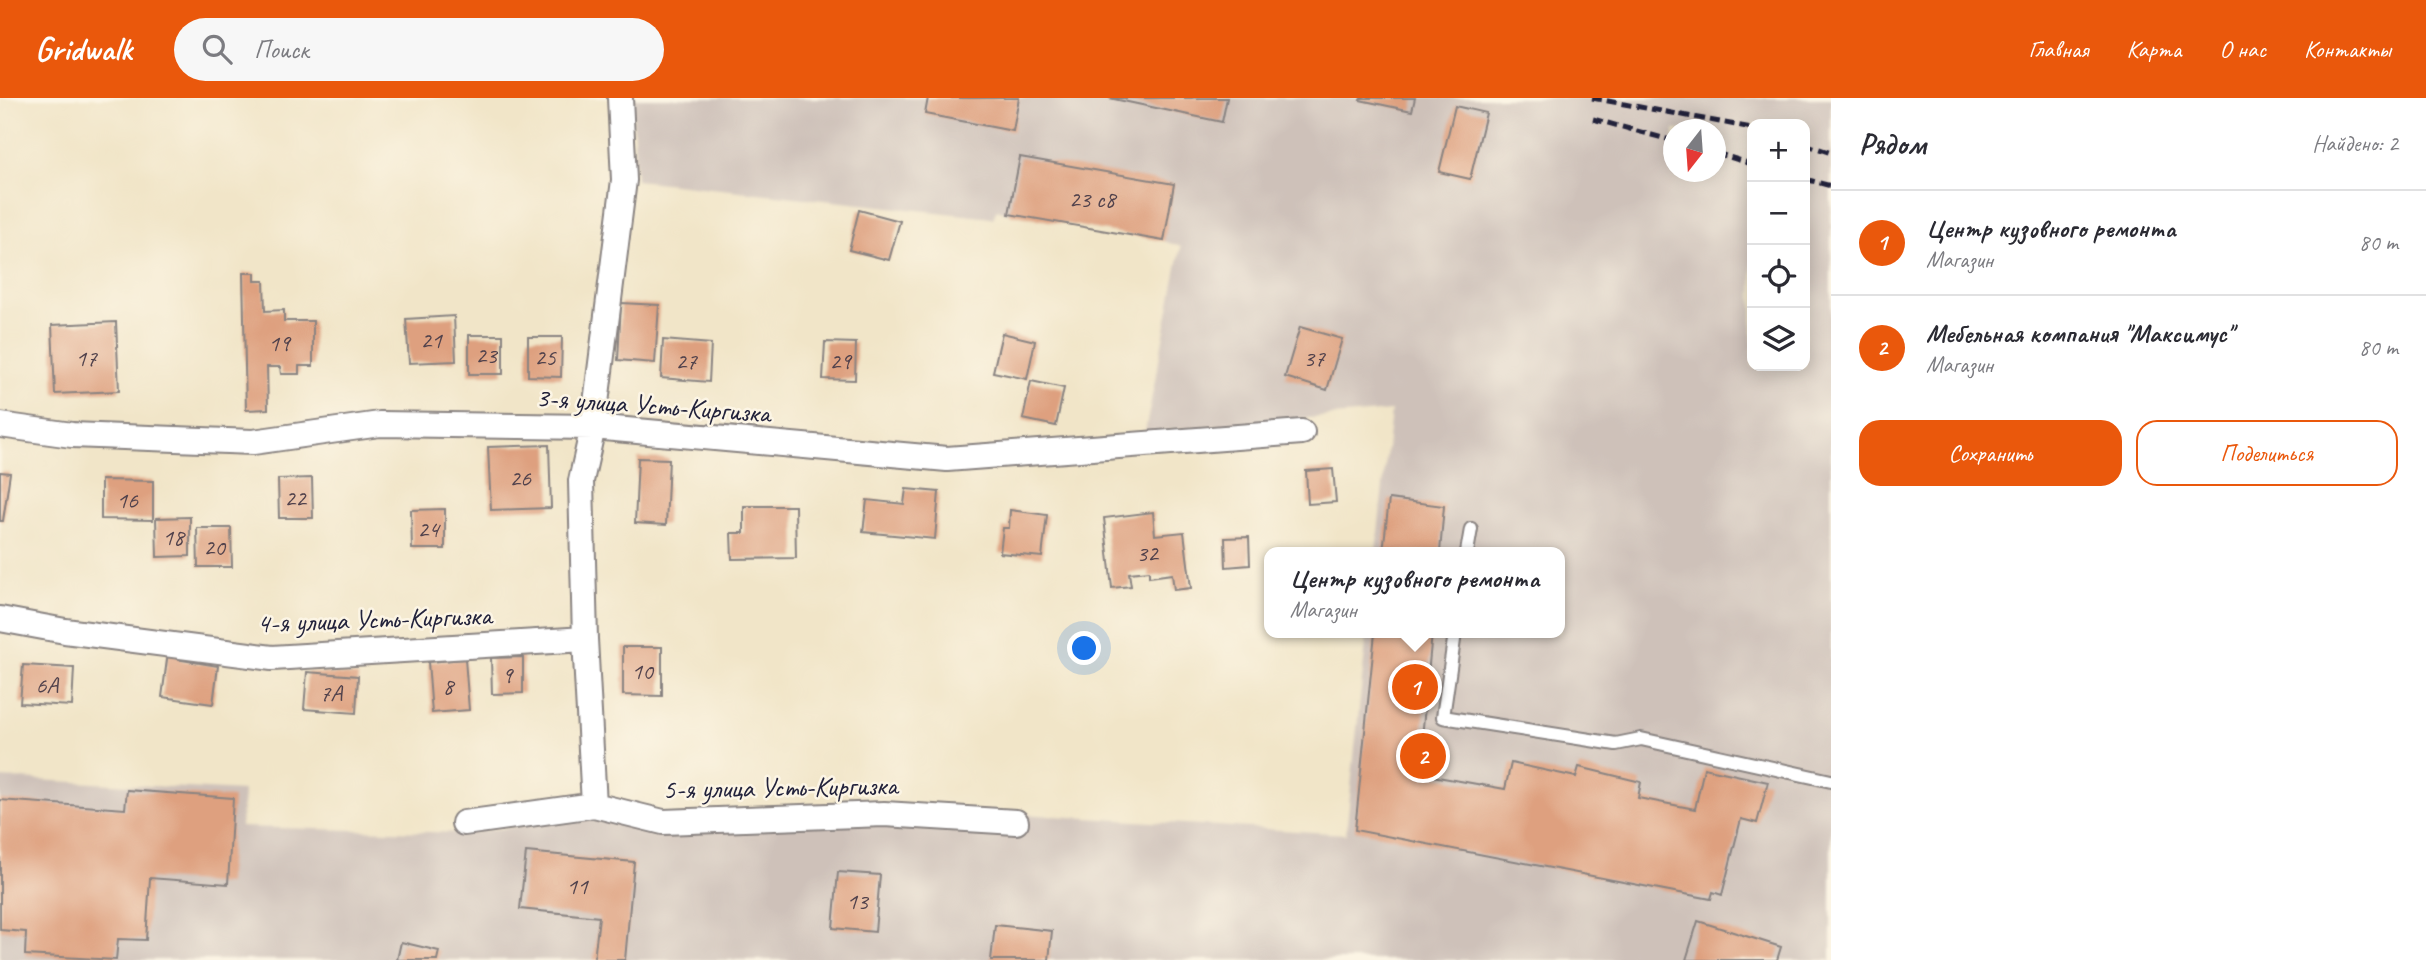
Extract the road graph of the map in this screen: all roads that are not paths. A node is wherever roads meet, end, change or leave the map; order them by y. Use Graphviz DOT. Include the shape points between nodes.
graph roads {
  1 [pos="620,98"];
  2 [pos="0,425"];
  3 [pos="593,427"];
  4 [pos="1302,432"];
  5 [pos="1471,529"];
  6 [pos="1468,547"];
  7 [pos="0,619"];
  8 [pos="1454,638"];
  9 [pos="585,639"];
  10 [pos="1831,781"];
  11 [pos="594,805"];
  12 [pos="1016,822"];
  13 [pos="464,823"];
  1 -- 3 [label="street" via="624,180"];
  2 -- 3 [label="street, 3-я улица Усть-Киргизка" via="72,435 253,442 380,424"];
  3 -- 4 [label="street, 3-я улица Усть-Киргизка" via="947,459"];
  3 -- 9 [label="street" via="581,481"];
  5 -- 6 [label="lane"];
  7 -- 9 [label="street, 4-я улица Усть-Киргизка" via="272,658"];
  8 -- 10 [label="lane" via="1443,717 1616,744 1640,739"];
  9 -- 11 [label="street"];
  11 -- 12 [label="street, 5-я улица Усть-Киргизка" via="663,822 884,814"];
  11 -- 13 [label="street, 5-я улица Усть-Киргизка"];
}
